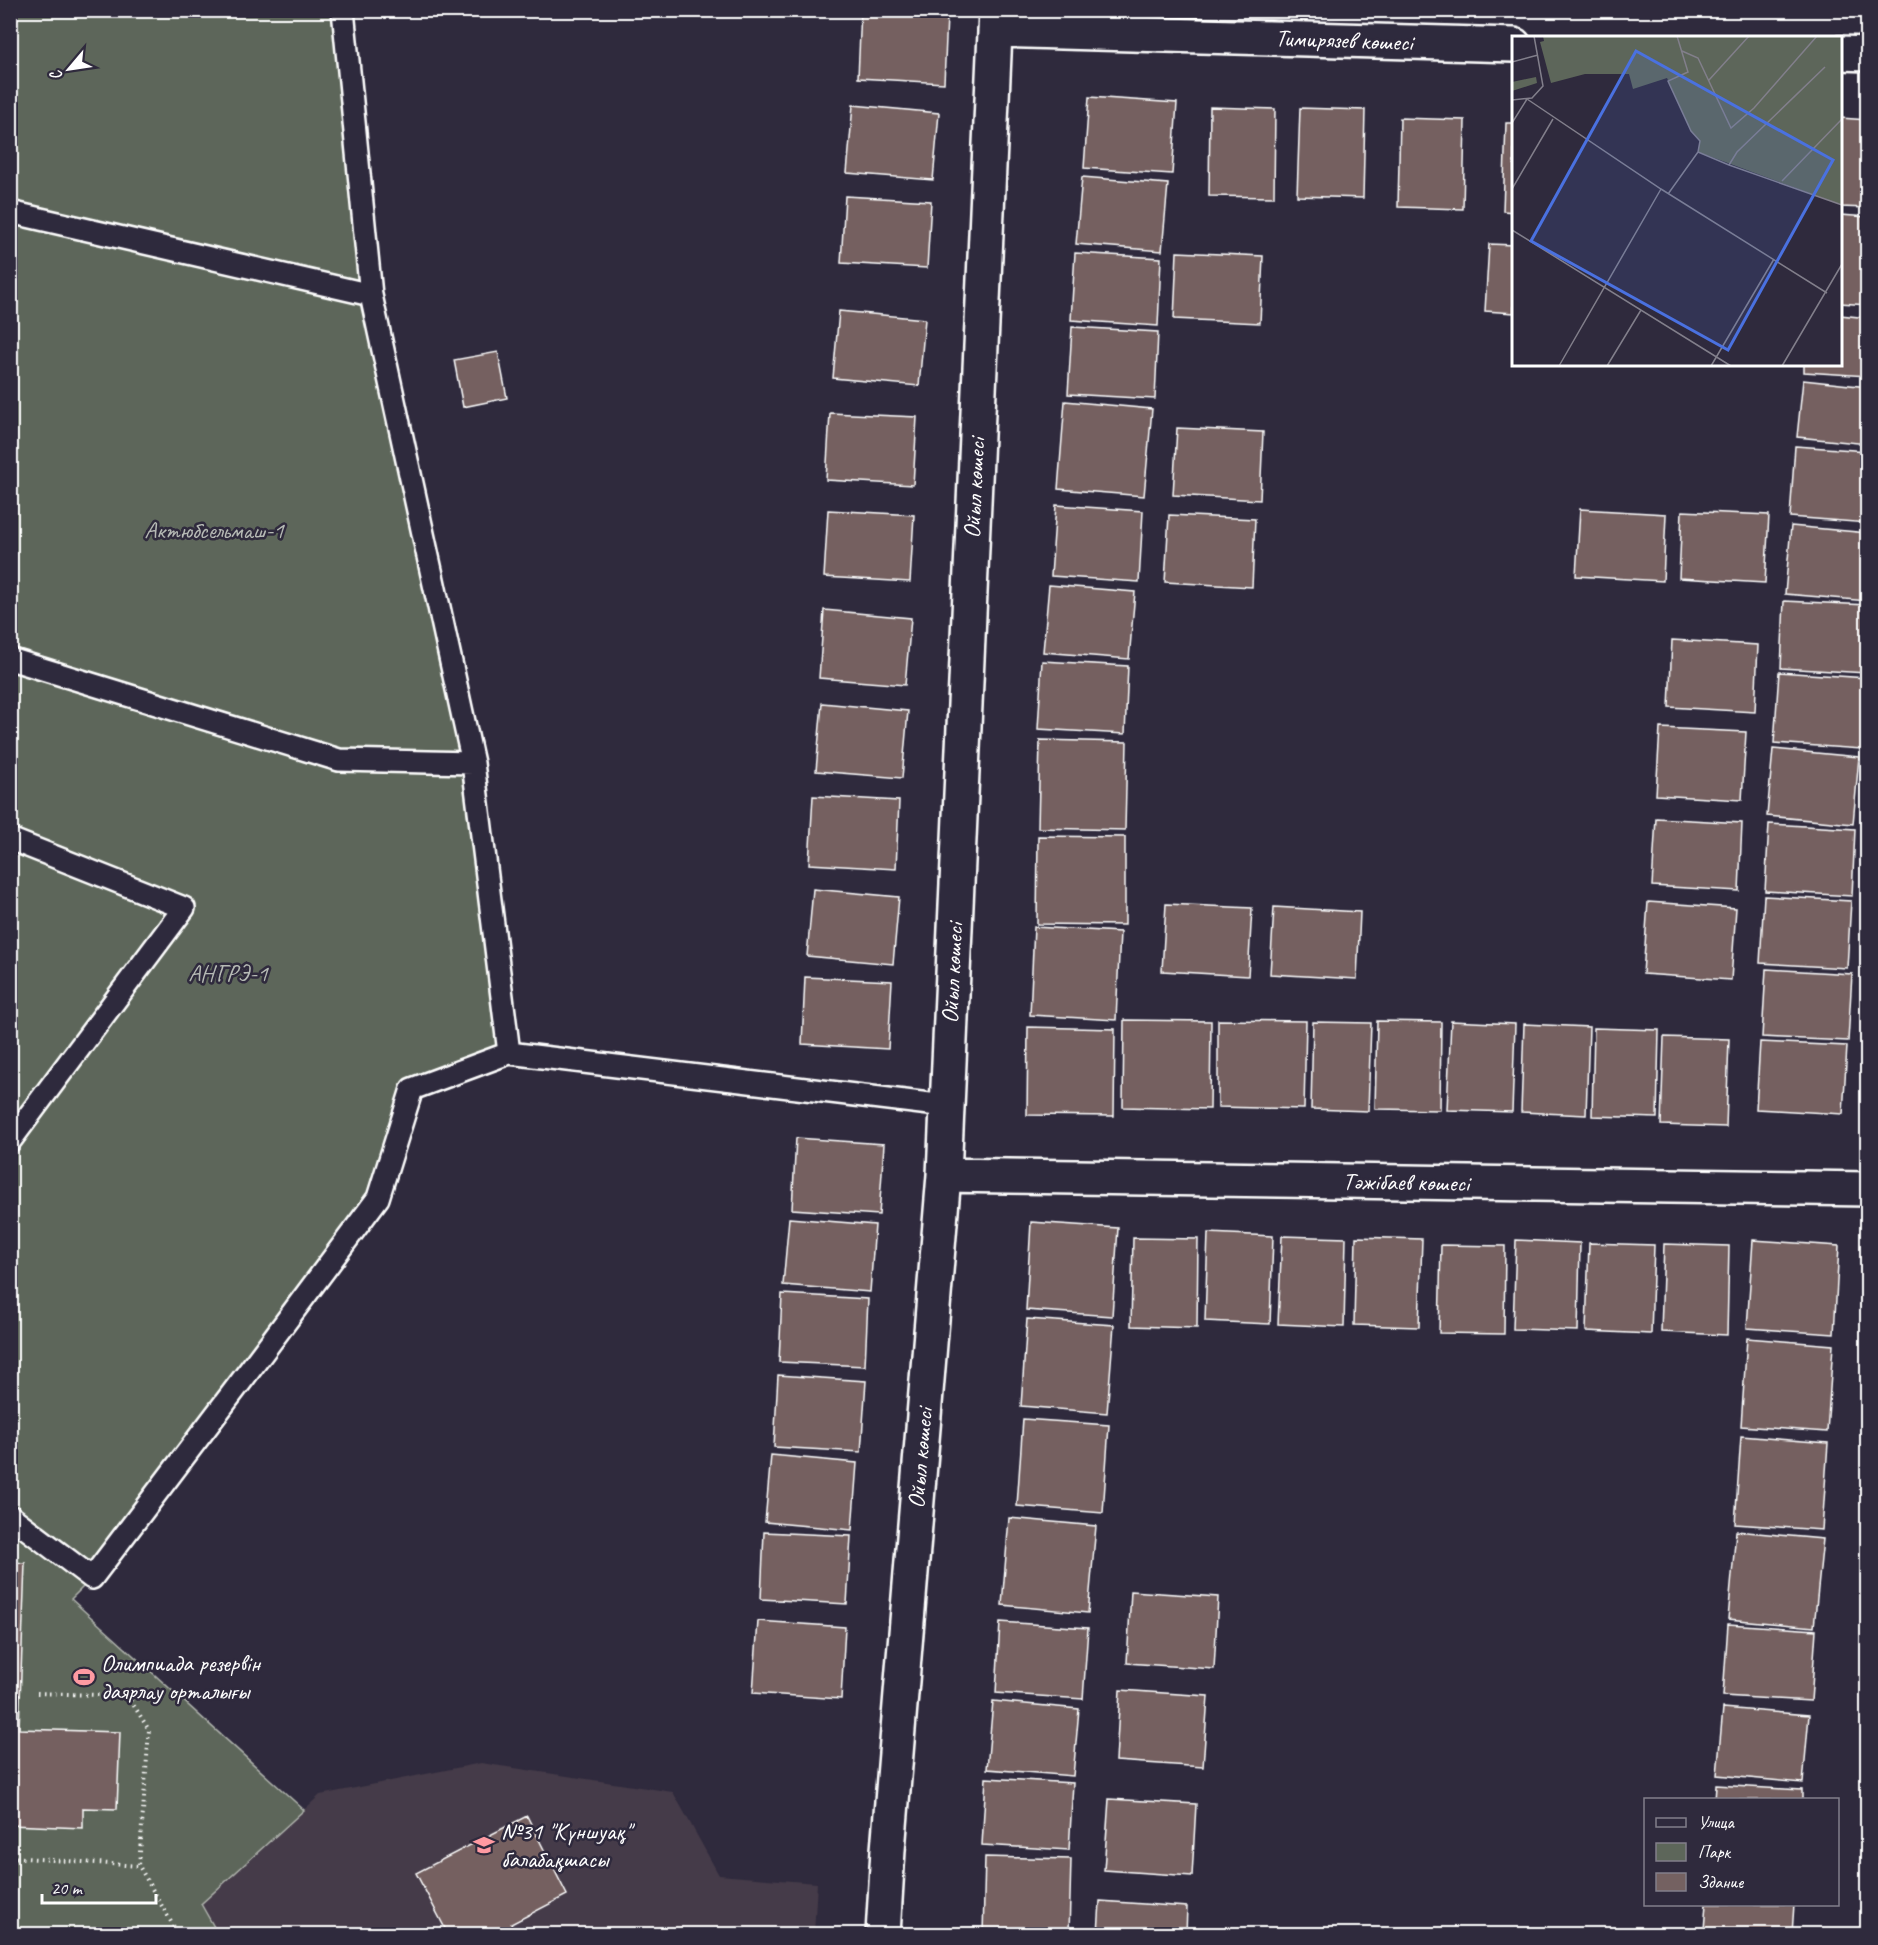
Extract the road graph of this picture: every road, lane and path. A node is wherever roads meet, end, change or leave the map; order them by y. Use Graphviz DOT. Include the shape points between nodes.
graph roads {
  1 [pos="343,10"];
  2 [pos="995,20"];
  3 [pos="1512,45"];
  4 [pos="1842,53"];
  5 [pos="1868,54"];
  6 [pos="10,212"];
  7 [pos="371,295"];
  8 [pos="10,659"];
  9 [pos="473,763"];
  10 [pos="10,839"];
  11 [pos="509,1053"];
  12 [pos="946,1106"];
  13 [pos="10,1141"];
  14 [pos="944,1175"];
  15 [pos="1868,1189"];
  16 [pos="10,1516"];
  17 [pos="37,1693"];
  18 [pos="10,1857"];
  19 [pos="139,1866"];
  20 [pos="178,1935"];
  21 [pos="884,1935"];
  1 -- 7 [label="lane"];
  2 -- 3 [label="street, Тимирязев көшесі"];
  2 -- 12 [label="street, Ойыл көшесі"];
  4 -- 5 [label="street"];
  6 -- 7 [label="lane"];
  7 -- 9 [label="lane"];
  8 -- 9 [label="lane" via="339,760"];
  9 -- 11 [label="lane"];
  10 -- 13 [label="lane" via="184,908"];
  11 -- 12 [label="lane"];
  11 -- 16 [label="lane" via="412,1089 378,1198 92,1578"];
  12 -- 14 [label="street, Ойыл көшесі"];
  14 -- 15 [label="street, Тәжібаев көшесі"];
  14 -- 21 [label="street, Ойыл көшесі"];
  17 -- 19 [label="path" via="128,1696 149,1730"];
  18 -- 19 [label="path"];
  19 -- 20 [label="path"];
}
